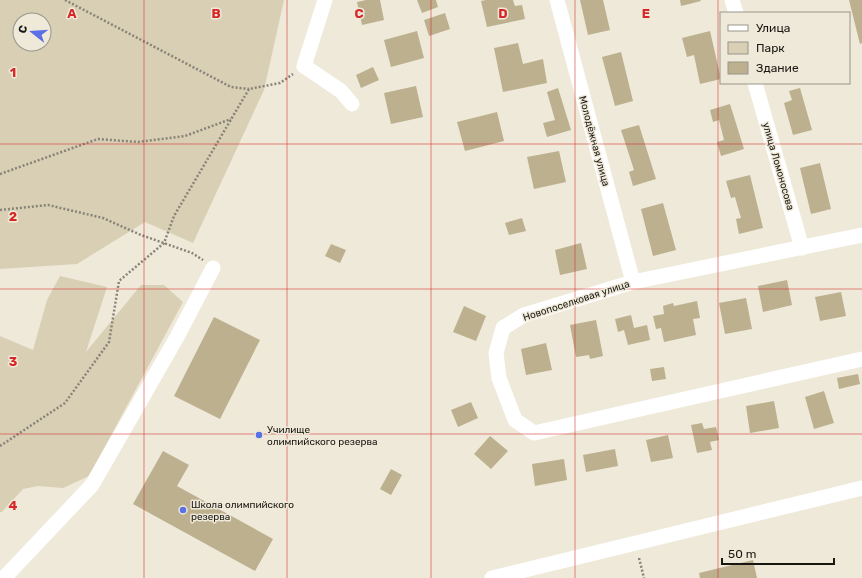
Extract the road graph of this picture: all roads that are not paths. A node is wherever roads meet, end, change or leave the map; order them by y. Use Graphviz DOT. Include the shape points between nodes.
graph roads {
  1 [pos="325,0"];
  2 [pos="557,0"];
  3 [pos="732,0"];
  4 [pos="736,12"];
  5 [pos="755,84"];
  6 [pos="352,104"];
  7 [pos="862,235"];
  8 [pos="802,248"];
  9 [pos="213,268"];
  10 [pos="633,282"];
  11 [pos="862,359"];
  12 [pos="862,488"];
  13 [pos="4,578"];
  14 [pos="492,578"];
  1 -- 6 [label="street" via="304,66 341,91"];
  2 -- 10 [label="street, Молодёжная улица"];
  3 -- 4 [label="street"];
  5 -- 8 [label="street, улица Ломоносова"];
  7 -- 8 [label="street, Новопоселковая улица"];
  8 -- 10 [label="street, Новопоселковая улица"];
  9 -- 13 [label="street" via="177,337 92,485"];
  10 -- 11 [label="street, Новопоселковая улица" via="524,315 503,328 496,354 498,372 515,420 534,434"];
  12 -- 14 [label="street"];
}
